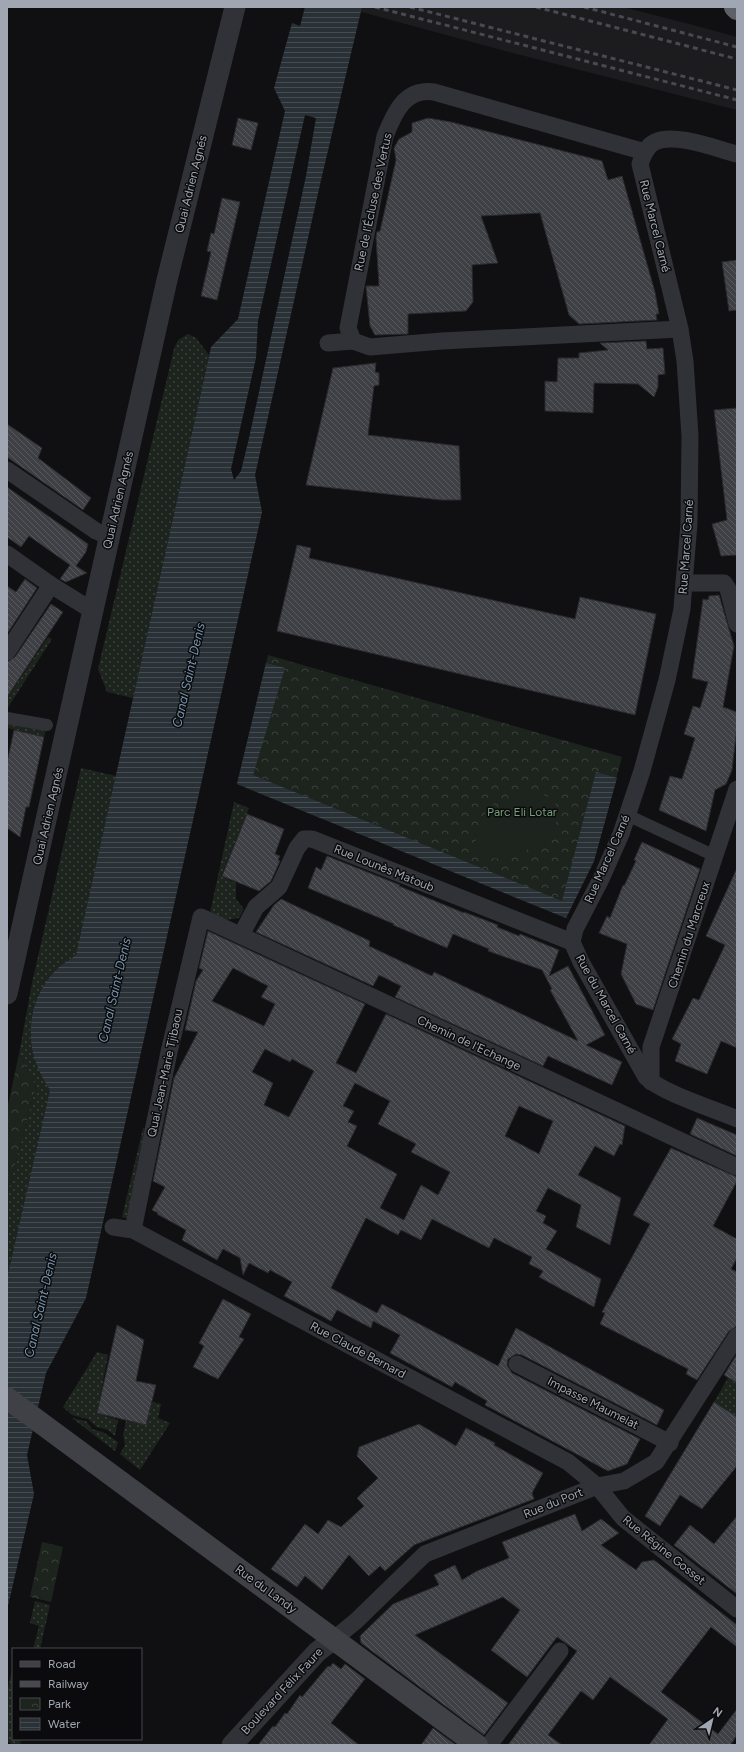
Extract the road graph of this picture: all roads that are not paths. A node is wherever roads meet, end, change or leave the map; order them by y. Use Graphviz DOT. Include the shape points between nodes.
graph roads {
  1 [pos="235,7"];
  2 [pos="723,7"];
  3 [pos="735,7"];
  4 [pos="737,10"];
  5 [pos="645,152"];
  6 [pos="737,154"];
  7 [pos="680,329"];
  8 [pos="353,341"];
  9 [pos="328,343"];
  10 [pos="7,470"];
  11 [pos="110,537"];
  12 [pos="7,554"];
  13 [pos="684,583"];
  14 [pos="51,585"];
  15 [pos="92,611"];
  16 [pos="737,624"];
  17 [pos="7,652"];
  18 [pos="7,718"];
  19 [pos="47,725"];
  20 [pos="737,789"];
  21 [pos="627,815"];
  22 [pos="715,856"];
  23 [pos="201,917"];
  24 [pos="241,935"];
  25 [pos="574,935"];
  26 [pos="7,994"];
  27 [pos="649,1080"];
  28 [pos="737,1119"];
  29 [pos="737,1167"];
  30 [pos="113,1227"];
  31 [pos="133,1230"];
  32 [pos="737,1336"];
  33 [pos="517,1364"];
  34 [pos="7,1398"];
  35 [pos="670,1443"];
  36 [pos="597,1486"];
  37 [pos="737,1609"];
  38 [pos="334,1639"];
  39 [pos="560,1651"];
  40 [pos="232,1745"];
  41 [pos="477,1745"];
  42 [pos="489,1745"];
  1 -- 11 [label="street, Quai Adrien Agnés" via="167,280"];
  2 -- 4 [label="street"];
  3 -- 4 [label="highway"];
  5 -- 6 [label="street" via="654,142 664,138 678,139"];
  5 -- 7 [label="street, Rue Marcel Carné" via="640,164"];
  5 -- 8 [label="street, Rue de l'Écluse des Vertus" via="431,92 418,93 404,100 395,112 385,136 348,328"];
  7 -- 8 [label="street" via="370,347"];
  7 -- 13 [label="street, Rue Marcel Carné" via="685,361 690,436"];
  8 -- 9 [label="street"];
  10 -- 11 [label="street" via="96,531"];
  11 -- 15 [label="street, Quai Adrien Agnés"];
  12 -- 14 [label="street"];
  13 -- 16 [label="street" via="724,583"];
  13 -- 21 [label="street, Rue Marcel Carné" via="682,609 667,680"];
  14 -- 15 [label="street"];
  14 -- 17 [label="street"];
  15 -- 26 [label="street, Quai Adrien Agnés"];
  18 -- 19 [label="street"];
  20 -- 22 [label="street, Chemin du Marcreux"];
  21 -- 22 [label="street"];
  21 -- 25 [label="street, Rue Marcel Carné"];
  22 -- 27 [label="street, Chemin du Marcreux" via="651,1047"];
  23 -- 24 [label="street, Chemin de l'Echange"];
  23 -- 31 [label="street, Quai Jean-Marie Tjibaou" via="169,1052"];
  24 -- 25 [label="street, Rue Lounès Matoub" via="256,907 278,887 297,848 304,839 312,839"];
  24 -- 29 [label="street, Chemin de l'Echange"];
  25 -- 27 [label="street, Rue du Marcel Carné" via="581,962"];
  27 -- 28 [label="street"];
  30 -- 31 [label="street, Rue Claude Bernard"];
  31 -- 36 [label="street, Rue Claude Bernard" via="568,1462"];
  32 -- 35 [label="street, Rue du Port"];
  33 -- 35 [label="street, Impasse Maumelat"];
  34 -- 38 [label="main road, Rue du Landy"];
  35 -- 36 [label="street, Rue du Port" via="656,1462 624,1482"];
  36 -- 37 [label="street, Rue Régine Gosset" via="623,1518"];
  36 -- 38 [label="street, Rue du Port" via="425,1554"];
  38 -- 40 [label="street, Boulevard Félix Faure" via="317,1652"];
  38 -- 41 [label="main road, Rue du Landy"];
  39 -- 42 [label="street"];
}
